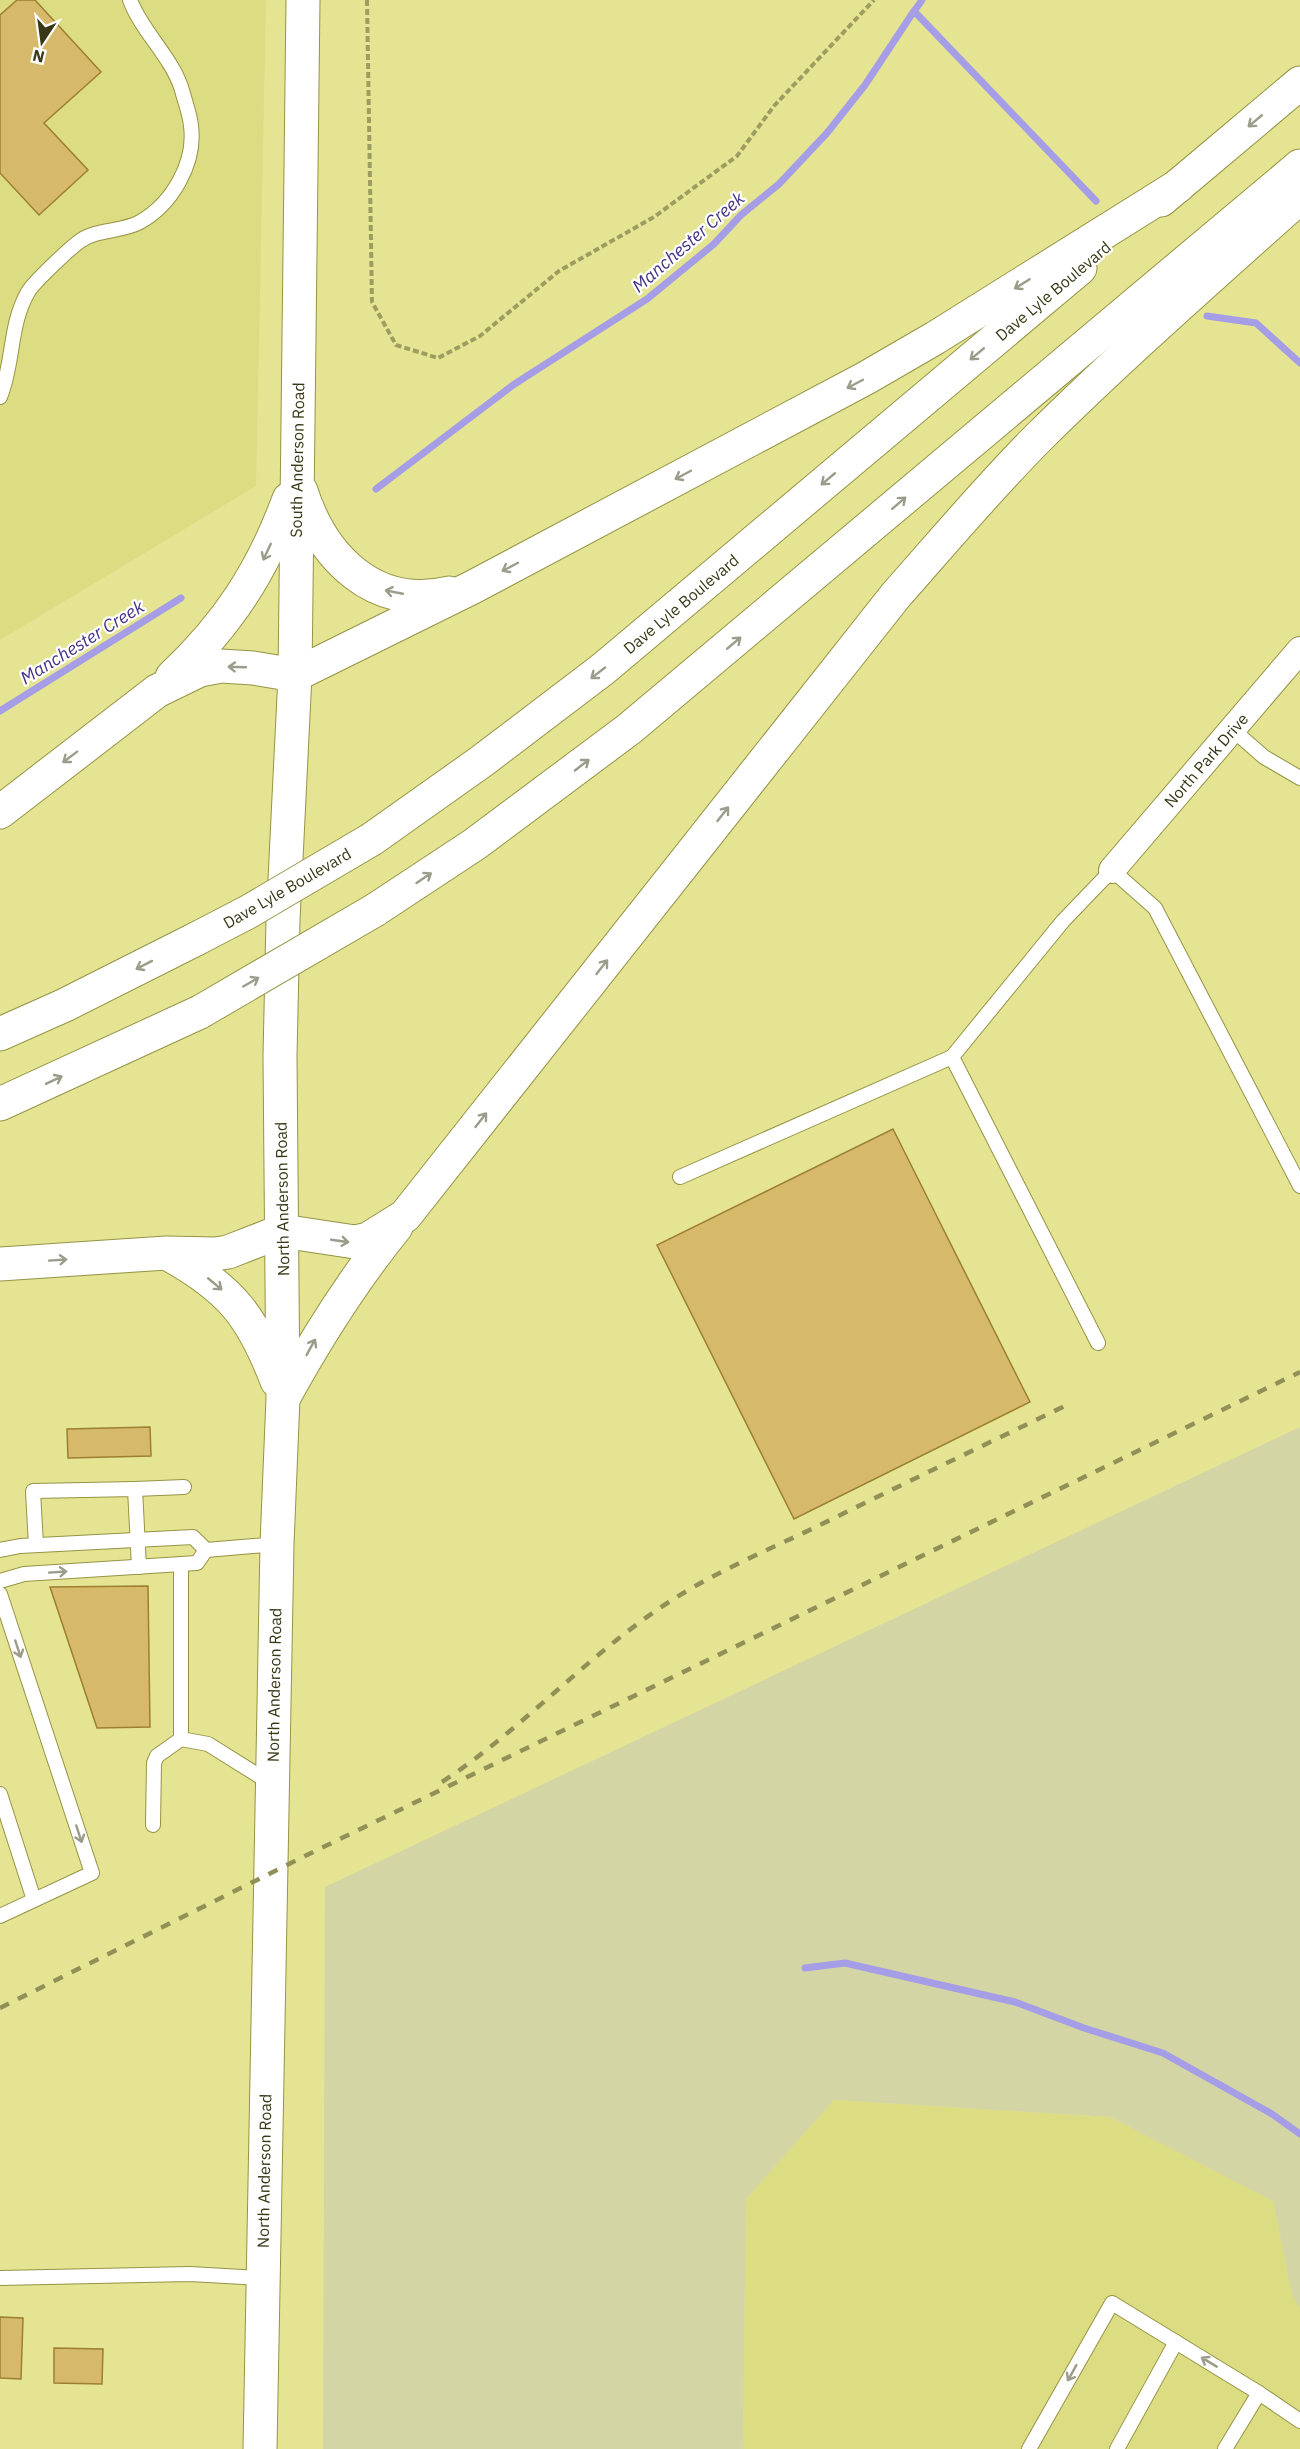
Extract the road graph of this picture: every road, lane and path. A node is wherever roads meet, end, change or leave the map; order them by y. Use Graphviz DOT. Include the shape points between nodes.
graph roads {
  1 [pos="130,0"];
  2 [pos="303,0"];
  3 [pos="368,0"];
  4 [pos="874,0"];
  5 [pos="1300,83"];
  6 [pos="1300,166"];
  7 [pos="1178,186"];
  8 [pos="1300,197"];
  9 [pos="0,397"];
  10 [pos="297,478"];
  11 [pos="472,587"];
  12 [pos="1300,650"];
  13 [pos="295,675"];
  14 [pos="157,691"];
  15 [pos="1232,729"];
  16 [pos="1300,778"];
  17 [pos="0,812"];
  18 [pos="1112,870"];
  19 [pos="283,920"];
  20 [pos="0,1034"];
  21 [pos="952,1057"];
  22 [pos="0,1104"];
  23 [pos="680,1177"];
  24 [pos="1300,1186"];
  25 [pos="405,1216"];
  26 [pos="282,1230"];
  27 [pos="166,1253"];
  28 [pos="0,1263"];
  29 [pos="1098,1343"];
  30 [pos="283,1398"];
  31 [pos="184,1486"];
  32 [pos="135,1489"];
  33 [pos="138,1540"];
  34 [pos="277,1544"];
  35 [pos="1,1545"];
  36 [pos="36,1545"];
  37 [pos="206,1550"];
  38 [pos="182,1564"];
  39 [pos="139,1567"];
  40 [pos="0,1581"];
  41 [pos="0,1594"];
  42 [pos="181,1739"];
  43 [pos="272,1784"];
  44 [pos="0,1794"];
  45 [pos="153,1825"];
  46 [pos="34,1900"];
  47 [pos="0,1916"];
  48 [pos="0,2278"];
  49 [pos="262,2278"];
  50 [pos="1176,2342"];
  51 [pos="1259,2393"];
  52 [pos="1300,2421"];
  53 [pos="260,2449"];
  54 [pos="1029,2449"];
  55 [pos="1117,2449"];
  56 [pos="1225,2449"];
  1 -- 9 [label="lane" via="136,17 181,87 192,127 187,162 178,185 160,206 140,222 81,240 28,290 15,320 8,378"];
  2 -- 10 [label="main road, South Anderson Road"];
  3 -- 4 [label="path" via="372,302 396,345 438,358 480,336 560,271 654,217 737,156 774,106"];
  5 -- 7 [label="main road, Dave Lyle Boulevard, one-way"];
  22 -- 6 [label="main road, one-way, bridge" via="200,1012 375,910 475,844 629,729"];
  7 -- 11 [label="main road, one-way" via="936,338"];
  7 -- 20 [label="main road, Dave Lyle Boulevard, one-way, bridge" via="603,669 482,761 372,839 248,912"];
  25 -- 8 [label="main road, one-way" via="869,630 951,533 1038,438"];
  11 -- 10 [label="main road, one-way" via="418,596 367,584 344,566 326,544 307,511"];
  10 -- 13 [label="main road, South Anderson Road"];
  10 -- 14 [label="main road, one-way" via="262,562 233,609 206,645"];
  11 -- 13 [label="main road"];
  12 -- 15 [label="street, North Park Drive"];
  13 -- 14 [label="main road, one-way" via="221,666 200,670"];
  13 -- 19 [label="main road, South Anderson Road"];
  14 -- 17 [label="main road, one-way"];
  15 -- 16 [label="lane" via="1264,757"];
  15 -- 18 [label="street, North Park Drive"];
  18 -- 21 [label="lane" via="1063,921"];
  18 -- 24 [label="lane" via="1155,908"];
  19 -- 26 [label="main road, North Anderson Road"];
  21 -- 23 [label="lane"];
  21 -- 29 [label="lane"];
  26 -- 25 [label="main road, one-way" via="355,1242 380,1233"];
  30 -- 25 [label="main road, one-way" via="343,1297"];
  26 -- 27 [label="main road" via="228,1252"];
  26 -- 30 [label="main road, North Anderson Road"];
  28 -- 27 [label="main road, one-way"];
  27 -- 30 [label="main road, one-way" via="213,1281 245,1316 266,1354"];
  30 -- 34 [label="main road, North Anderson Road"];
  31 -- 32 [label="lane"];
  32 -- 33 [label="lane"];
  32 -- 36 [label="lane" via="33,1491"];
  33 -- 36 [label="lane"];
  33 -- 37 [label="lane" via="193,1537"];
  33 -- 39 [label="lane"];
  34 -- 37 [label="lane"];
  34 -- 43 [label="main road, North Anderson Road"];
  35 -- 36 [label="lane"];
  37 -- 38 [label="lane" via="197,1563"];
  38 -- 39 [label="lane"];
  38 -- 42 [label="lane"];
  40 -- 39 [label="lane, one-way" via="24,1574"];
  41 -- 46 [label="lane, one-way" via="92,1873"];
  42 -- 43 [label="lane" via="208,1744"];
  42 -- 45 [label="lane" via="157,1756 154,1763"];
  43 -- 49 [label="main road, North Anderson Road"];
  44 -- 46 [label="lane"];
  46 -- 47 [label="lane"];
  48 -- 49 [label="lane" via="190,2274"];
  49 -- 53 [label="main road, North Anderson Road"];
  51 -- 50 [label="lane, one-way"];
  50 -- 54 [label="lane, one-way" via="1112,2303"];
  50 -- 55 [label="lane"];
  51 -- 52 [label="lane"];
  51 -- 56 [label="lane"];
}
